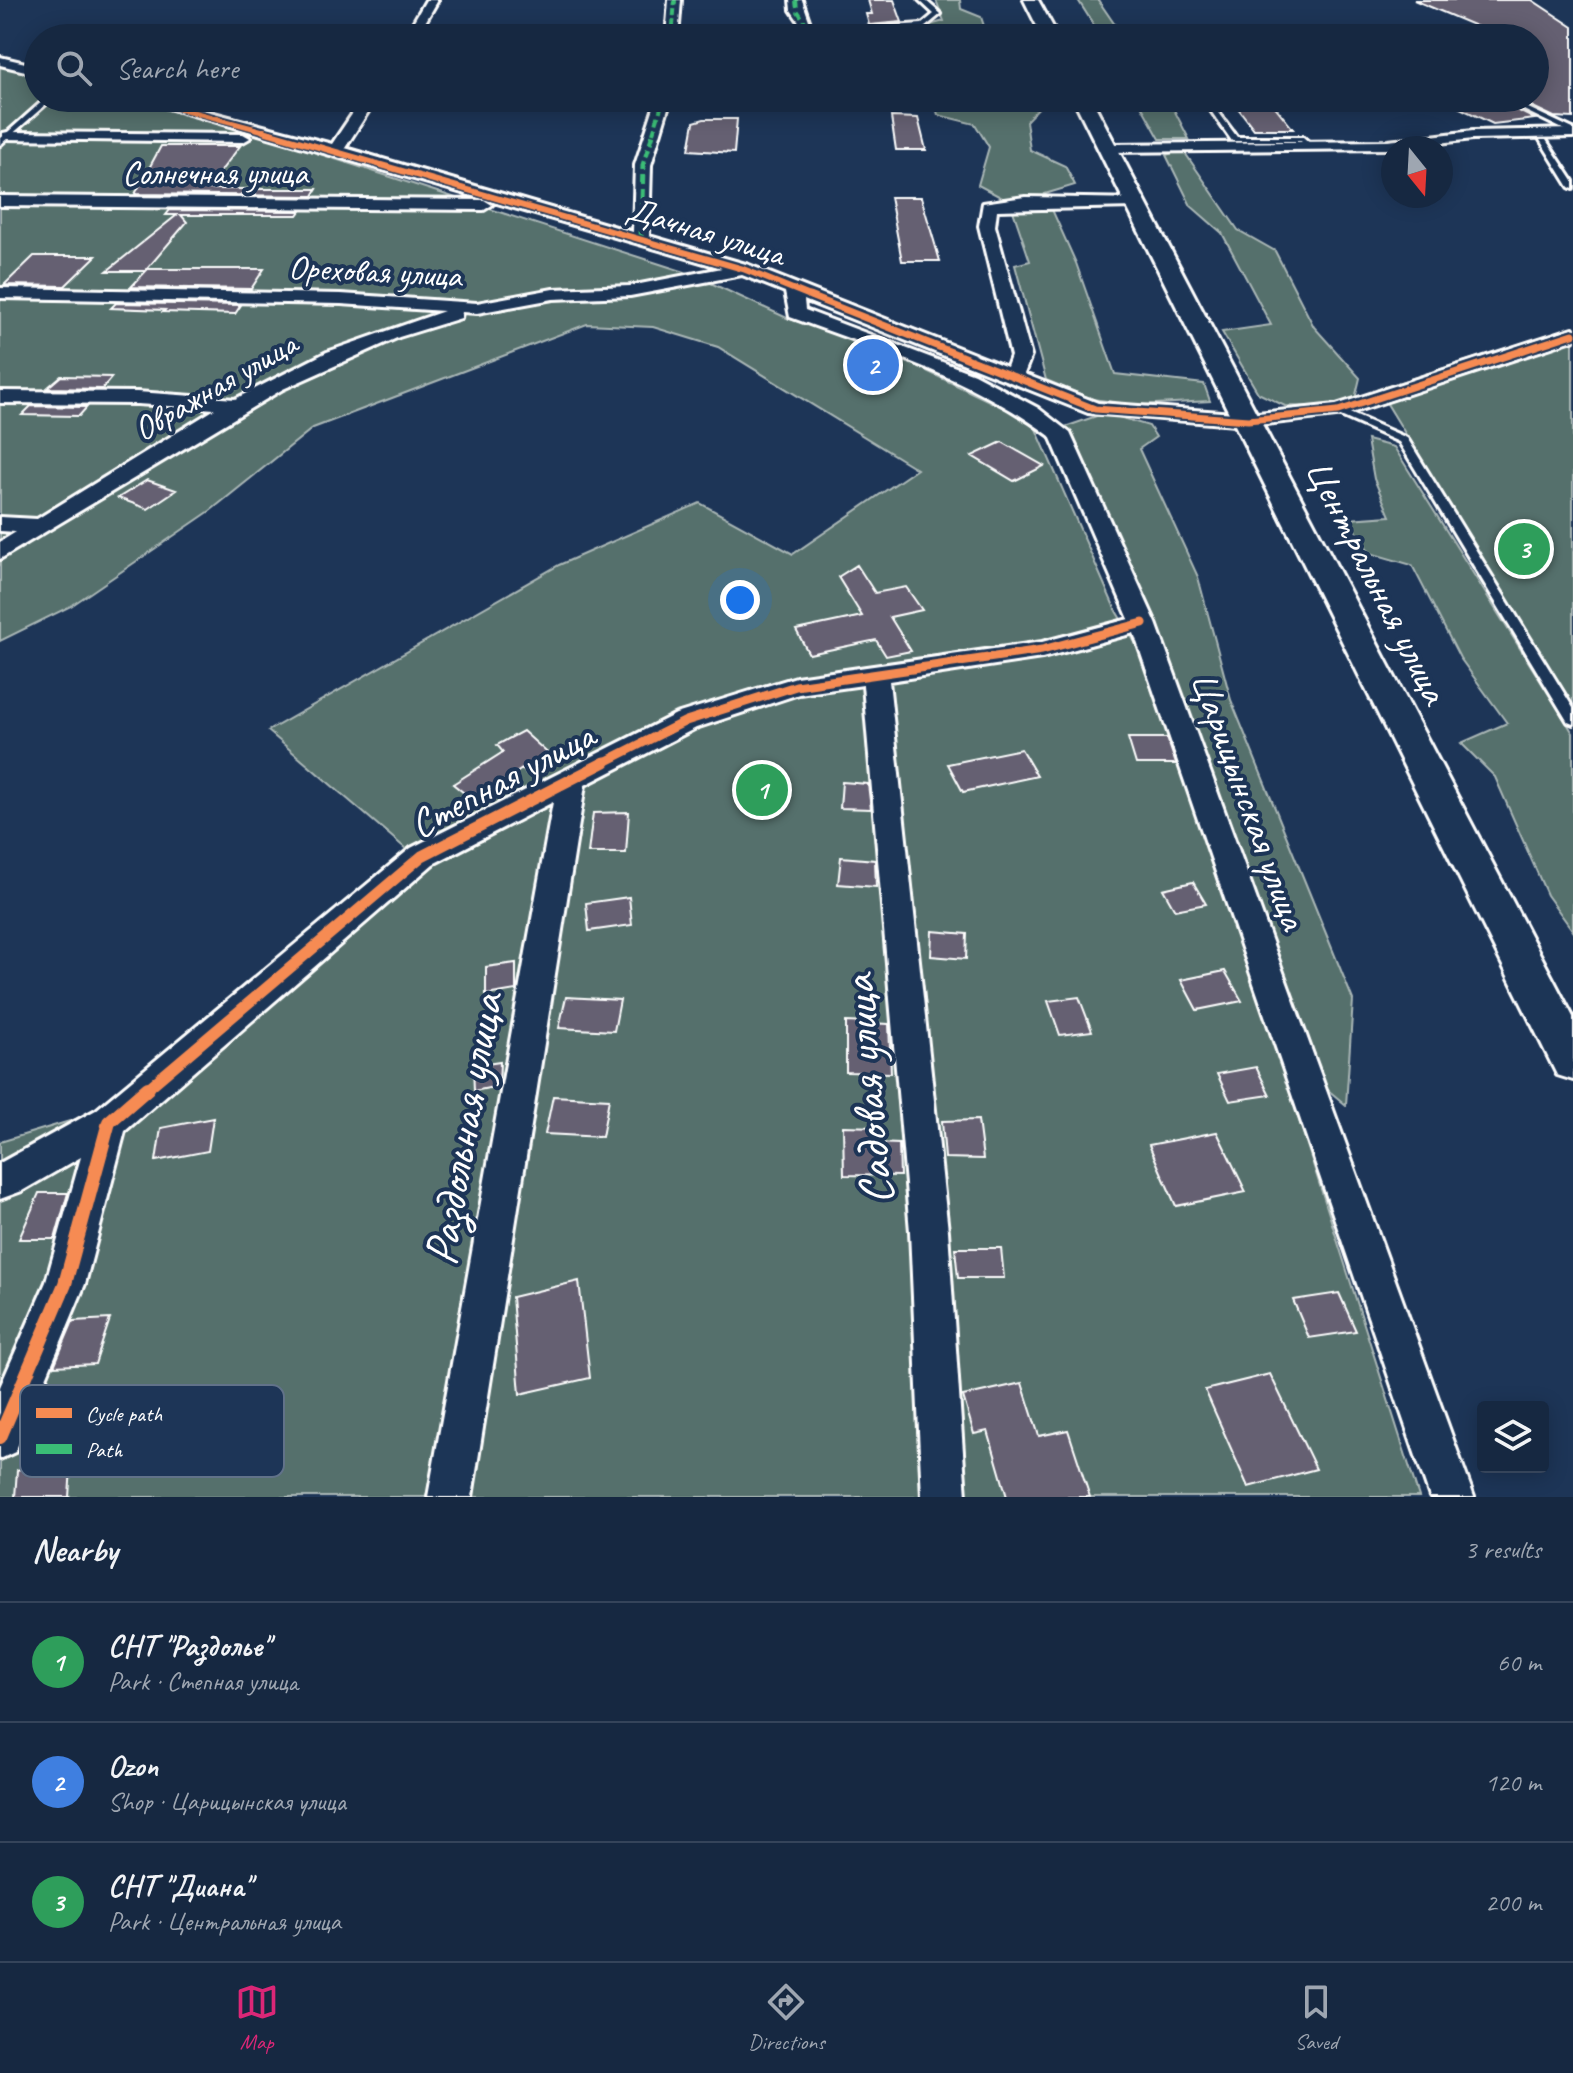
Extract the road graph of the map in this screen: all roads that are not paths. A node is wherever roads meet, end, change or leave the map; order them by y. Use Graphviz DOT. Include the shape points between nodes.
graph roads {
  1 [pos="432,0"];
  2 [pos="675,0"];
  3 [pos="796,0"];
  4 [pos="922,0"];
  5 [pos="1031,0"];
  6 [pos="418,24"];
  7 [pos="673,24"];
  8 [pos="807,24"];
  9 [pos="926,24"];
  10 [pos="1044,24"];
  11 [pos="0,61"];
  12 [pos="24,67"];
  13 [pos="35,112"];
  14 [pos="191,112"];
  15 [pos="361,112"];
  16 [pos="660,112"];
  17 [pos="1089,112"];
  18 [pos="1215,112"];
  19 [pos="1531,112"];
  20 [pos="1573,132"];
  21 [pos="288,139"];
  22 [pos="4,140"];
  23 [pos="1543,142"];
  24 [pos="1309,146"];
  25 [pos="1108,148"];
  26 [pos="336,150"];
  27 [pos="1573,187"];
  28 [pos="0,201"];
  29 [pos="1136,202"];
  30 [pos="525,206"];
  31 [pos="641,240"];
  32 [pos="743,269"];
  33 [pos="794,289"];
  34 [pos="0,293"];
  35 [pos="477,308"];
  36 [pos="1573,334"];
  37 [pos="1013,376"];
  38 [pos="0,397"];
  39 [pos="240,405"];
  40 [pos="1338,411"];
  41 [pos="1248,420"];
  42 [pos="0,524"];
  43 [pos="43,526"];
  44 [pos="0,552"];
  45 [pos="1143,623"];
  46 [pos="875,674"];
  47 [pos="1573,719"];
  48 [pos="572,777"];
  49 [pos="1573,1061"];
  50 [pos="109,1122"];
  51 [pos="0,1181"];
  52 [pos="22,1385"];
  53 [pos="20,1390"];
  54 [pos="0,1437"];
  55 [pos="450,1497"];
  56 [pos="944,1497"];
  57 [pos="1452,1497"];
  1 -- 6 [label="street"];
  2 -- 7 [label="street"];
  3 -- 8 [label="street"];
  4 -- 9 [label="lane" via="938,14"];
  5 -- 10 [label="street"];
  11 -- 12 [label="street"];
  13 -- 22 [label="lane"];
  14 -- 21 [label="street, Дачная улица"];
  15 -- 26 [label="street"];
  16 -- 31 [label="street" via="643,165"];
  17 -- 25 [label="street, Центральная улица"];
  18 -- 24 [label="lane" via="1235,139 1303,139"];
  19 -- 20 [label="lane"];
  20 -- 24 [label="street"];
  21 -- 22 [label="street"];
  21 -- 26 [label="street, Дачная улица"];
  23 -- 27 [label="lane"];
  24 -- 25 [label="street"];
  25 -- 29 [label="street, Центральная улица"];
  26 -- 30 [label="street, Дачная улица"];
  28 -- 30 [label="street, Солнечная улица"];
  29 -- 37 [label="street" via="989,206 987,226 1021,356"];
  29 -- 41 [label="street, Центральная улица"];
  30 -- 31 [label="street, Дачная улица"];
  31 -- 32 [label="street, Дачная улица"];
  32 -- 33 [label="street, Дачная улица"];
  32 -- 35 [label="street, Ореховая улица" via="630,291 553,294"];
  33 -- 37 [label="street, Дачная улица"];
  33 -- 45 [label="street, Царицынская улица" via="796,313 970,381 1036,413 1059,433"];
  34 -- 35 [label="street, Ореховая улица" via="341,299"];
  35 -- 39 [label="street, Овражная улица" via="398,328 321,360"];
  36 -- 40 [label="street, Дачная улица"];
  37 -- 41 [label="street, Дачная улица" via="1095,409"];
  38 -- 39 [label="street"];
  39 -- 43 [label="street, Овражная улица"];
  40 -- 41 [label="street, Дачная улица"];
  40 -- 47 [label="lane" via="1403,440"];
  41 -- 49 [label="street, Центральная улица"];
  42 -- 43 [label="street"];
  43 -- 44 [label="street, Овражная улица"];
  45 -- 46 [label="street, Степная улица" via="1042,650"];
  45 -- 57 [label="street, Царицынская улица"];
  46 -- 48 [label="street, Степная улица" via="796,686 686,721"];
  46 -- 56 [label="street, Садовая улица" via="929,1231"];
  48 -- 50 [label="street, Степная улица" via="422,856"];
  48 -- 55 [label="street, Раздольная улица"];
  50 -- 51 [label="street, Степная улица"];
  50 -- 52 [label="street" via="65,1284"];
  53 -- 54 [label="street"];
}
